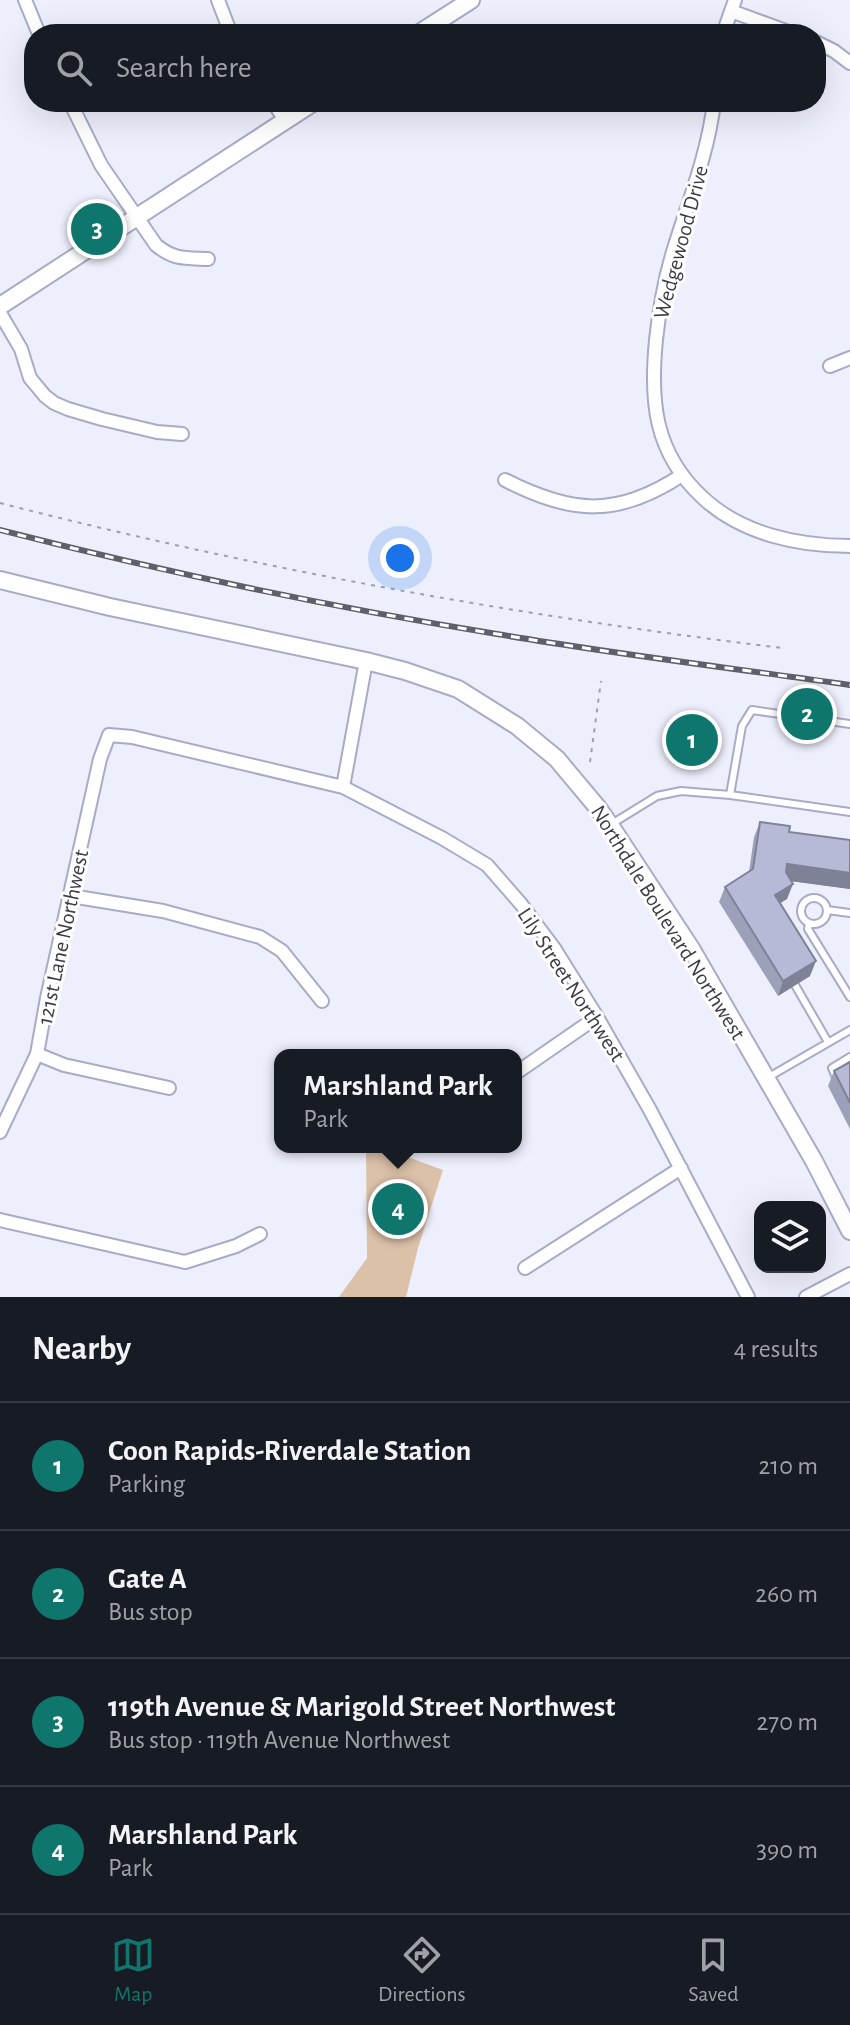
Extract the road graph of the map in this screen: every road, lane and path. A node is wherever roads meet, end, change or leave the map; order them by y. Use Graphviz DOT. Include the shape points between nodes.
graph roads {
  1 [pos="25,0"];
  2 [pos="218,0"];
  3 [pos="471,0"];
  4 [pos="733,5"];
  5 [pos="35,24"];
  6 [pos="227,24"];
  7 [pos="434,24"];
  8 [pos="726,24"];
  9 [pos="773,24"];
  10 [pos="826,47"];
  11 [pos="850,63"];
  12 [pos="75,112"];
  13 [pos="280,112"];
  14 [pos="298,112"];
  15 [pos="712,112"];
  16 [pos="285,120"];
  17 [pos="136,217"];
  18 [pos="208,259"];
  19 [pos="0,306"];
  20 [pos="0,313"];
  21 [pos="850,358"];
  22 [pos="830,366"];
  23 [pos="182,434"];
  24 [pos="682,475"];
  25 [pos="505,480"];
  26 [pos="0,503"];
  27 [pos="850,546"];
  28 [pos="0,580"];
  29 [pos="782,648"];
  30 [pos="366,661"];
  31 [pos="601,681"];
  32 [pos="850,724"];
  33 [pos="109,735"];
  34 [pos="590,762"];
  35 [pos="343,787"];
  36 [pos="730,795"];
  37 [pos="850,812"];
  38 [pos="610,825"];
  39 [pos="71,896"];
  40 [pos="827,910"];
  41 [pos="850,913"];
  42 [pos="809,923"];
  43 [pos="795,985"];
  44 [pos="850,997"];
  45 [pos="322,1001"];
  46 [pos="597,1017"];
  47 [pos="850,1030"];
  48 [pos="828,1042"];
  49 [pos="37,1054"];
  50 [pos="850,1057"];
  51 [pos="522,1069"];
  52 [pos="766,1078"];
  53 [pos="837,1081"];
  54 [pos="169,1088"];
  55 [pos="0,1132"];
  56 [pos="681,1168"];
  57 [pos="0,1220"];
  58 [pos="850,1231"];
  59 [pos="260,1234"];
  60 [pos="525,1268"];
  61 [pos="850,1274"];
  62 [pos="748,1297"];
  63 [pos="806,1297"];
  1 -- 5 [label="street"];
  2 -- 6 [label="street"];
  3 -- 7 [label="street"];
  4 -- 8 [label="street"];
  4 -- 9 [label="street"];
  10 -- 11 [label="street"];
  12 -- 17 [label="street" via="101,165"];
  13 -- 16 [label="street"];
  14 -- 16 [label="street"];
  15 -- 24 [label="street, Wedgewood Drive" via="671,258 655,350 657,419"];
  16 -- 17 [label="street"];
  17 -- 18 [label="street" via="167,254"];
  17 -- 19 [label="street"];
  20 -- 23 [label="street" via="30,378 54,403 102,419"];
  21 -- 22 [label="street"];
  24 -- 25 [label="street" via="636,500 595,507 550,500"];
  24 -- 27 [label="street, Wedgewood Drive" via="707,502 743,525 782,538"];
  26 -- 29 [label="path" via="308,573"];
  28 -- 30 [label="street, Northdale Boulevard Northwest"];
  30 -- 35 [label="street"];
  30 -- 38 [label="street, Northdale Boulevard Northwest" via="458,689 517,726 557,759"];
  31 -- 34 [label="path"];
  32 -- 36 [label="lane" via="752,710 742,726"];
  33 -- 35 [label="street, Lily Street Northwest"];
  33 -- 39 [label="street, 121st Lane Northwest"];
  35 -- 46 [label="street, Lily Street Northwest" via="487,865 554,948"];
  36 -- 37 [label="lane"];
  36 -- 38 [label="lane" via="681,791 657,796"];
  38 -- 52 [label="street, Northdale Boulevard Northwest" via="692,950"];
  39 -- 45 [label="street" via="163,911 260,937 282,951"];
  39 -- 49 [label="street, 121st Lane Northwest"];
  40 -- 41 [label="lane"];
  40 -- 42 [label="lane" via="821,921"];
  40 -- 42 [label="lane" via="820,900 808,899 801,913"];
  42 -- 44 [label="lane"];
  43 -- 48 [label="lane"];
  46 -- 51 [label="street"];
  46 -- 56 [label="street, Lily Street Northwest"];
  47 -- 48 [label="lane"];
  48 -- 52 [label="lane"];
  49 -- 54 [label="street"];
  49 -- 55 [label="street, 121st Lane Northwest"];
  50 -- 53 [label="lane" via="832,1068"];
  52 -- 58 [label="street, Northdale Boulevard Northwest"];
  56 -- 60 [label="street"];
  56 -- 62 [label="street, Lily Street Northwest"];
  57 -- 59 [label="street" via="185,1262"];
  61 -- 63 [label="street"];
}
